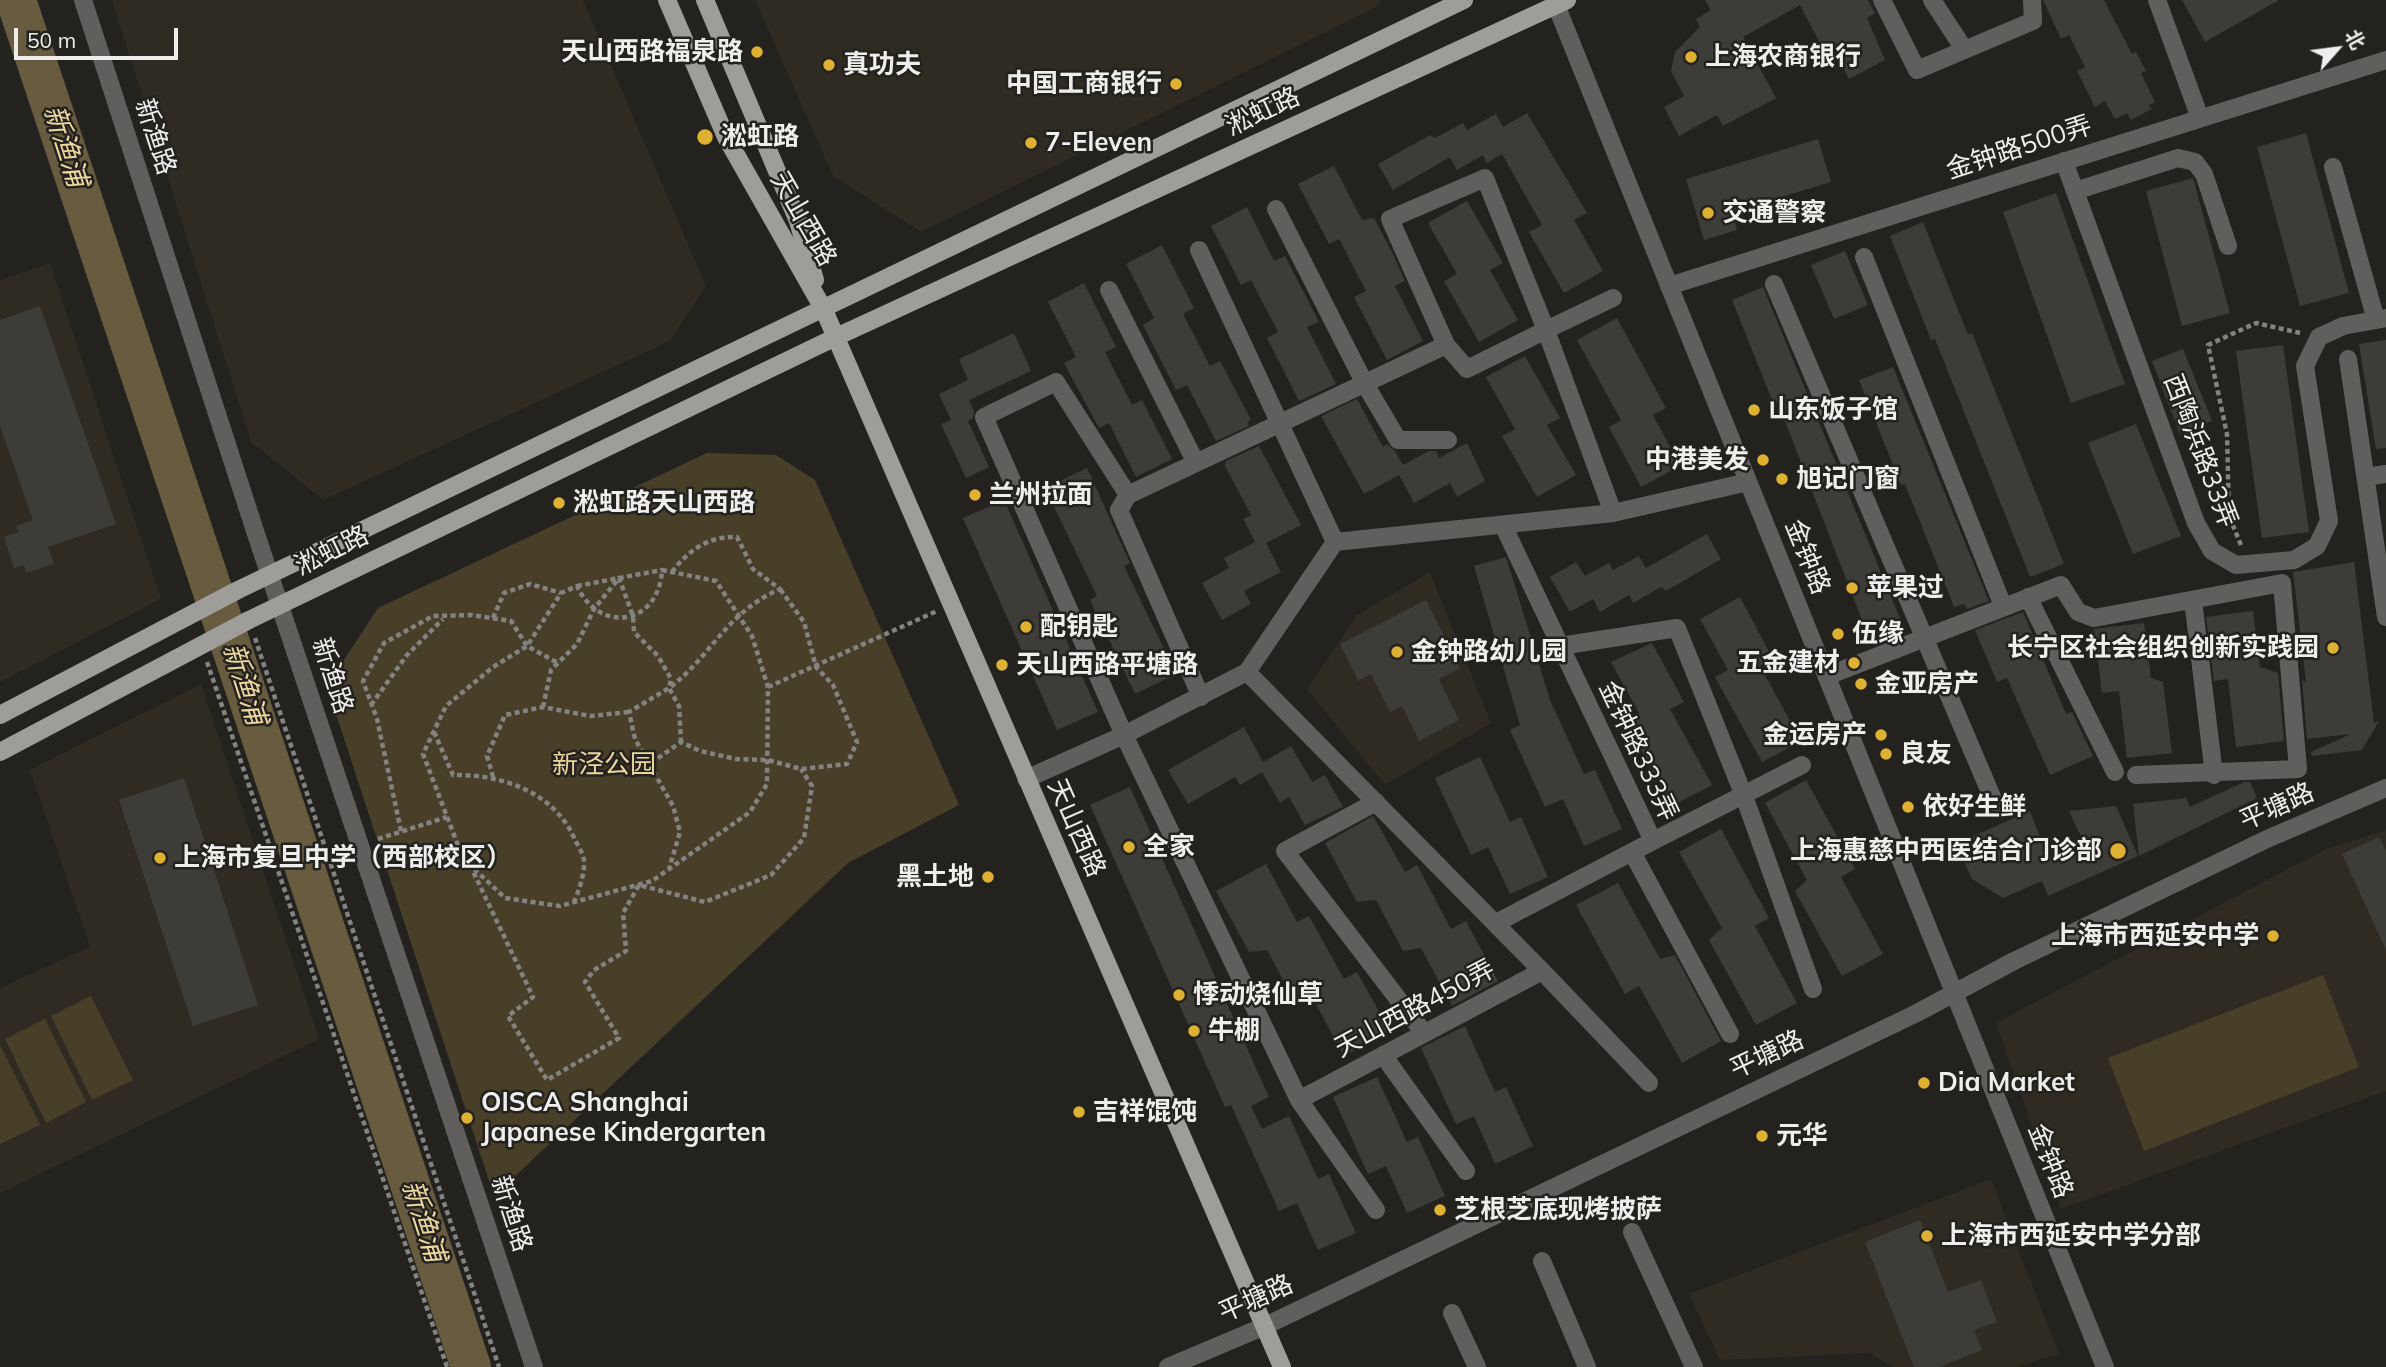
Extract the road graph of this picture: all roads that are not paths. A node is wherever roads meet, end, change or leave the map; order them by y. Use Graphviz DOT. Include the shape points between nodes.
graph roads {
  1 [pos="83,0"];
  2 [pos="667,0"];
  3 [pos="705,0"];
  4 [pos="1464,0"];
  5 [pos="1882,0"];
  6 [pos="1932,0"];
  7 [pos="2032,0"];
  8 [pos="2157,0"];
  9 [pos="1559,2"];
  10 [pos="1964,50"];
  11 [pos="2386,60"];
  12 [pos="2200,118"];
  13 [pos="2064,161"];
  14 [pos="2333,167"];
  15 [pos="2075,191"];
  16 [pos="1276,209"];
  17 [pos="2228,246"];
  18 [pos="1199,250"];
  19 [pos="1864,257"];
  20 [pos="1774,284"];
  21 [pos="1669,286"];
  22 [pos="1109,290"];
  23 [pos="1613,298"];
  24 [pos="824,310"];
  25 [pos="2381,319"];
  26 [pos="1546,330"];
  27 [pos="836,337"];
  28 [pos="1446,345"];
  29 [pos="2348,359"];
  30 [pos="1364,384"];
  31 [pos="1280,423"];
  32 [pos="1448,440"];
  33 [pos="1196,463"];
  34 [pos="2386,474"];
  35 [pos="2366,477"];
  36 [pos="1748,482"];
  37 [pos="1128,495"];
  38 [pos="1613,513"];
  39 [pos="1503,525"];
  40 [pos="1335,542"];
  41 [pos="270,576"];
  42 [pos="2028,597"];
  43 [pos="2193,600"];
  44 [pos="280,605"];
  45 [pos="2003,607"];
  46 [pos="2386,617"];
  47 [pos="1922,638"];
  48 [pos="1560,646"];
  49 [pos="1247,672"];
  50 [pos="1827,677"];
  51 [pos="1201,697"];
  52 [pos="0,715"];
  53 [pos="1125,735"];
  54 [pos="0,752"];
  55 [pos="1802,765"];
  56 [pos="2115,772"];
  57 [pos="2136,775"];
  58 [pos="2214,775"];
  59 [pos="1026,779"];
  60 [pos="2386,788"];
  61 [pos="1744,796"];
  62 [pos="1376,802"];
  63 [pos="1995,804"];
  64 [pos="1653,841"];
  65 [pos="1632,852"];
  66 [pos="1496,923"];
  67 [pos="1542,971"];
  68 [pos="1813,989"];
  69 [pos="1953,994"];
  70 [pos="1424,1032"];
  71 [pos="1730,1034"];
  72 [pos="1383,1055"];
  73 [pos="1649,1083"];
  74 [pos="1299,1100"];
  75 [pos="1466,1171"];
  76 [pos="1376,1210"];
  77 [pos="1632,1231"];
  78 [pos="1542,1261"];
  79 [pos="1452,1313"];
  80 [pos="1265,1326"];
  81 [pos="534,1367"];
  82 [pos="1168,1367"];
  83 [pos="1282,1367"];
  84 [pos="1477,1367"];
  85 [pos="1587,1367"];
  86 [pos="1694,1367"];
  87 [pos="2105,1367"];
  1 -- 41 [label="street, 新渔路"];
  2 -- 24 [label="main road, 天山西路" via="726,137"];
  3 -- 24 [label="main road, 天山西路" via="798,221"];
  4 -- 24 [label="main road, 淞虹路"];
  5 -- 10 [label="street" via="1917,70"];
  6 -- 10 [label="street"];
  7 -- 10 [label="street" via="2033,21"];
  8 -- 12 [label="street"];
  9 -- 21 [label="street, 金钟路"];
  9 -- 27 [label="main road, 淞虹路"];
  11 -- 12 [label="street, 金钟路500弄"];
  12 -- 13 [label="street, 金钟路500弄"];
  13 -- 15 [label="street, 西陶浜路33弄"];
  13 -- 21 [label="street, 金钟路500弄"];
  14 -- 25 [label="street"];
  15 -- 17 [label="street" via="2178,158 2195,162 2204,174"];
  15 -- 25 [label="street, 西陶浜路33弄" via="2196,523 2212,551 2236,565 2294,560 2317,546 2329,521 2305,366 2319,337 2343,326"];
  16 -- 30 [label="street"];
  18 -- 31 [label="street"];
  19 -- 45 [label="street"];
  20 -- 47 [label="street"];
  21 -- 36 [label="street, 金钟路"];
  22 -- 33 [label="street"];
  23 -- 26 [label="street"];
  24 -- 27 [label="main road, 天山西路"];
  24 -- 41 [label="main road, 淞虹路"];
  26 -- 28 [label="street" via="1467,369"];
  26 -- 28 [label="street" via="1485,178 1390,219"];
  26 -- 38 [label="street"];
  27 -- 44 [label="main road, 淞虹路"];
  27 -- 59 [label="main road, 天山西路"];
  28 -- 30 [label="street"];
  29 -- 35 [label="street"];
  30 -- 31 [label="street"];
  30 -- 32 [label="street" via="1398,440"];
  31 -- 33 [label="street"];
  31 -- 40 [label="street"];
  33 -- 37 [label="street"];
  34 -- 35 [label="street"];
  35 -- 46 [label="street"];
  36 -- 38 [label="street"];
  36 -- 50 [label="street, 金钟路"];
  37 -- 51 [label="street" via="1119,510"];
  37 -- 53 [label="street" via="1056,382 984,417"];
  38 -- 39 [label="street"];
  39 -- 40 [label="street"];
  39 -- 48 [label="street, 金钟路333弄"];
  40 -- 49 [label="street"];
  41 -- 44 [label="street, 新渔路"];
  41 -- 52 [label="main road, 淞虹路"];
  42 -- 43 [label="street" via="2061,585 2078,612 2094,618"];
  42 -- 45 [label="street"];
  42 -- 56 [label="street"];
  43 -- 58 [label="street"];
  43 -- 58 [label="street" via="2283,583 2298,769"];
  44 -- 54 [label="main road, 淞虹路"];
  44 -- 81 [label="street, 新渔路"];
  45 -- 47 [label="street"];
  47 -- 50 [label="street"];
  47 -- 63 [label="street"];
  48 -- 61 [label="street" via="1677,628"];
  48 -- 64 [label="street, 金钟路333弄"];
  49 -- 51 [label="street"];
  49 -- 62 [label="street, 天山西路450弄"];
  50 -- 69 [label="street, 金钟路"];
  51 -- 53 [label="street"];
  53 -- 59 [label="street"];
  53 -- 74 [label="street"];
  55 -- 61 [label="street"];
  57 -- 58 [label="street"];
  59 -- 80 [label="main road, 天山西路"];
  60 -- 69 [label="street, 平塘路" via="2267,839"];
  61 -- 64 [label="street"];
  61 -- 68 [label="street"];
  62 -- 66 [label="street, 天山西路450弄"];
  62 -- 70 [label="street" via="1285,851"];
  64 -- 65 [label="street, 金钟路333弄"];
  65 -- 66 [label="street, 金钟路333弄"];
  65 -- 71 [label="street"];
  66 -- 67 [label="street, 天山西路450弄"];
  67 -- 70 [label="street, 天山西路450弄"];
  67 -- 73 [label="street"];
  69 -- 80 [label="street, 平塘路"];
  69 -- 87 [label="street, 金钟路"];
  70 -- 72 [label="street, 天山西路450弄"];
  72 -- 74 [label="street, 天山西路450弄"];
  72 -- 75 [label="street"];
  74 -- 76 [label="street"];
  77 -- 86 [label="street"];
  78 -- 85 [label="street"];
  79 -- 84 [label="street"];
  80 -- 82 [label="street, 平塘路"];
  80 -- 83 [label="main road, 天山西路"];
}
